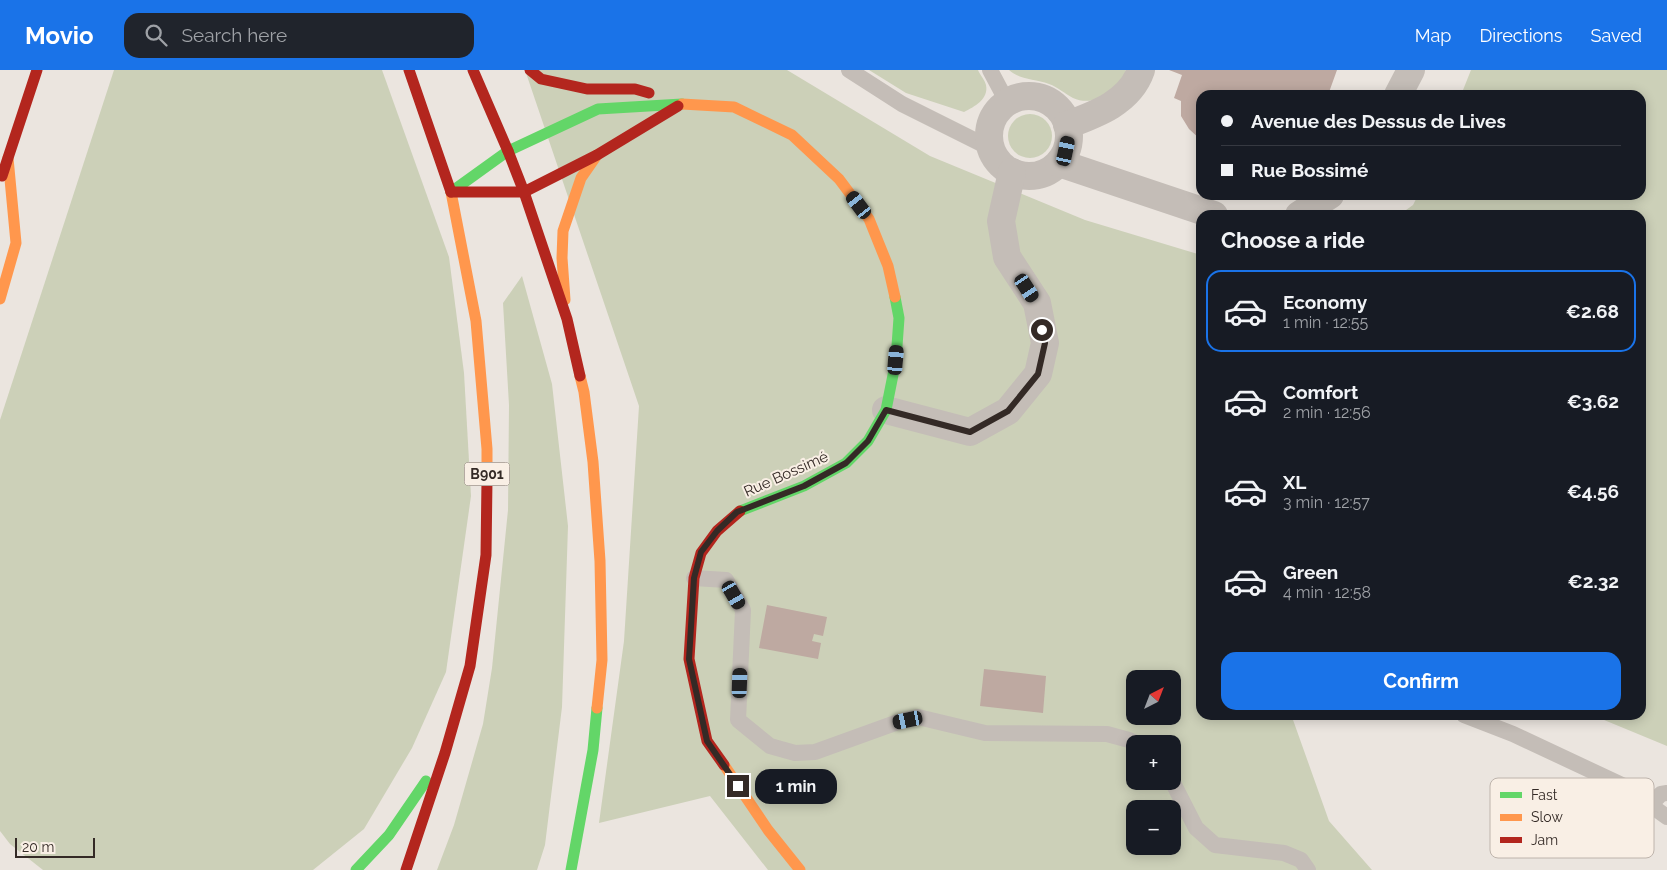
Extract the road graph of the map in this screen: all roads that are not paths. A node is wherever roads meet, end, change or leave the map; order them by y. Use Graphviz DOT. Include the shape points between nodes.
graph roads {
  1 [pos="37,70"];
  2 [pos="409,70"];
  3 [pos="473,70"];
  4 [pos="530,70"];
  5 [pos="849,70"];
  6 [pos="990,70"];
  7 [pos="1141,70"];
  8 [pos="1411,70"];
  9 [pos="1401,90"];
  10 [pos="1006,102"];
  11 [pos="682,104"];
  12 [pos="1068,124"];
  13 [pos="990,148"];
  14 [pos="508,152"];
  15 [pos="597,155"];
  16 [pos="8,158"];
  17 [pos="1059,163"];
  18 [pos="1012,172"];
  19 [pos="0,183"];
  20 [pos="451,192"];
  21 [pos="524,192"];
  22 [pos="1322,200"];
  23 [pos="1199,210"];
  24 [pos="1307,210"];
  25 [pos="0,299"];
  26 [pos="567,319"];
  27 [pos="886,410"];
  28 [pos="694,578"];
  29 [pos="1477,720"];
  30 [pos="1126,739"];
  31 [pos="445,753"];
  32 [pos="1607,778"];
  33 [pos="1177,790"];
  34 [pos="1667,793"];
  35 [pos="1654,801"];
  36 [pos="1654,808"];
  37 [pos="1667,817"];
  38 [pos="356,870"];
  39 [pos="406,870"];
  40 [pos="571,870"];
  41 [pos="800,870"];
  42 [pos="1308,870"];
  1 -- 16 [label="main road"];
  2 -- 20 [label="main road, B901"];
  3 -- 14 [label="main road"];
  4 -- 11 [label="main road" via="541,78 588,89 635,89"];
  5 -- 13 [label="lane" via="902,104"];
  6 -- 10 [label="lane"];
  7 -- 12 [label="street" via="1138,80 1119,100 1098,114"];
  8 -- 9 [label="street"];
  10 -- 12 [label="street" via="1023,96 1037,96 1050,101"];
  10 -- 13 [label="street" via="991,120"];
  11 -- 14 [label="main road" via="598,109"];
  11 -- 15 [label="main road"];
  11 -- 27 [label="main road, Rue Bossimé" via="734,106 792,135 839,179 870,218 888,266 899,318 896,360"];
  12 -- 17 [label="street" via="1066,151"];
  13 -- 18 [label="street" via="997,160"];
  14 -- 20 [label="main road"];
  14 -- 21 [label="main road"];
  15 -- 21 [label="main road"];
  15 -- 26 [label="main road" via="582,178 564,231 562,258"];
  16 -- 19 [label="main road"];
  16 -- 25 [label="main road" via="16,242"];
  17 -- 18 [label="street" via="1034,176"];
  17 -- 23 [label="street"];
  18 -- 27 [label="street" via="1001,221 1007,257 1037,303 1045,343 1038,374 1008,411 970,432"];
  20 -- 21 [label="main road"];
  20 -- 31 [label="main road, B901" via="476,321 487,449 486,546 470,666"];
  21 -- 26 [label="main road"];
  22 -- 24 [label="street"];
  26 -- 40 [label="main road" via="584,392 593,462 602,660 593,750"];
  27 -- 28 [label="main road, Rue Bossimé" via="868,441 846,463 804,486 737,512 701,552"];
  28 -- 30 [label="lane" via="726,580 743,610 738,720 770,746 795,753 816,752 918,717 985,733 1107,734"];
  28 -- 41 [label="main road, Rue Bossimé" via="689,659 707,741 768,830"];
  29 -- 32 [label="lane"];
  31 -- 38 [label="main road, B901" via="389,835"];
  31 -- 39 [label="main road, B901"];
  33 -- 42 [label="lane" via="1196,828 1215,845 1284,852 1301,860"];
  34 -- 35 [label="lane"];
  36 -- 37 [label="lane"];
}
